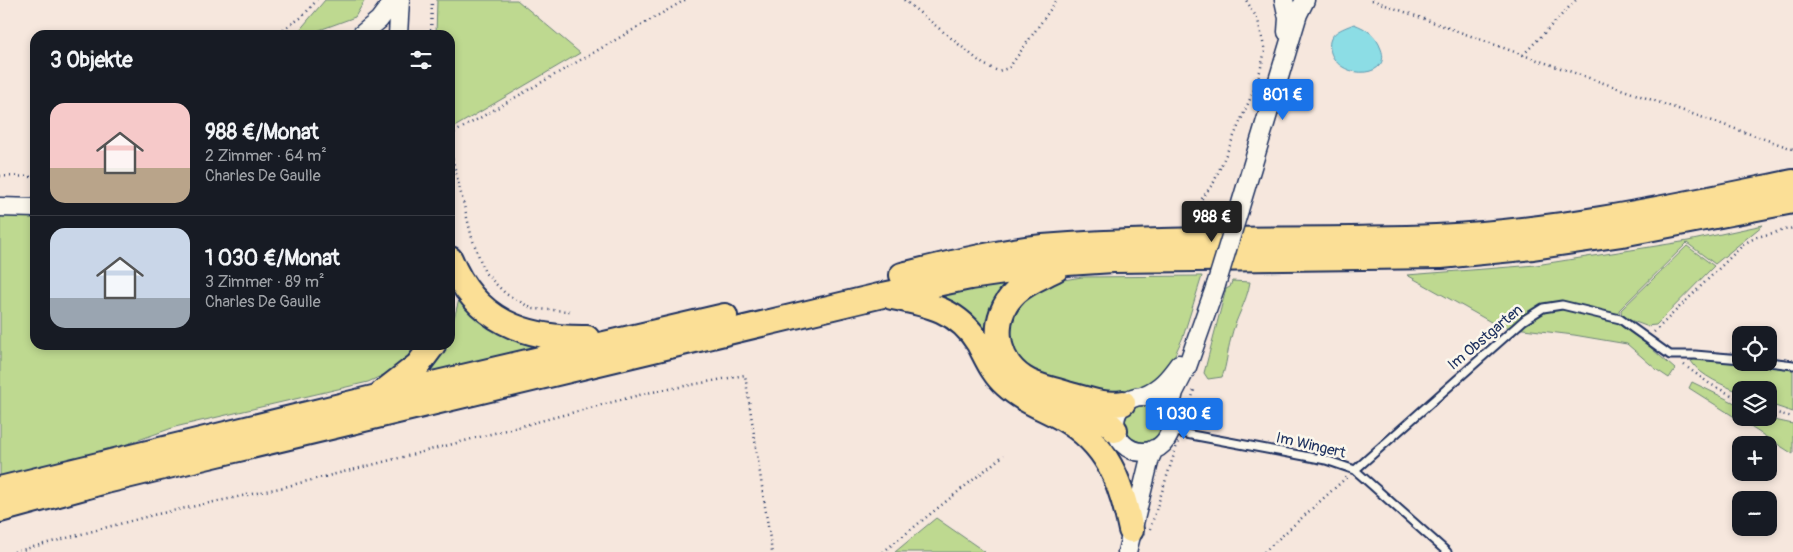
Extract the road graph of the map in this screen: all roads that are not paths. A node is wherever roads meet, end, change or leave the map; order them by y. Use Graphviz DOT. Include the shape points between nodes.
graph roads {
  1 [pos="394,0"];
  2 [pos="400,0"];
  3 [pos="1284,0"];
  4 [pos="1305,0"];
  5 [pos="366,30"];
  6 [pos="398,30"];
  7 [pos="1285,55"];
  8 [pos="1793,182"];
  9 [pos="1793,201"];
  10 [pos="0,207"];
  11 [pos="30,208"];
  12 [pos="1067,263"];
  13 [pos="455,269"];
  14 [pos="883,295"];
  15 [pos="1198,337"];
  16 [pos="626,338"];
  17 [pos="429,350"];
  18 [pos="1732,359"];
  19 [pos="1777,363"];
  20 [pos="1793,365"];
  21 [pos="377,397"];
  22 [pos="1026,399"];
  23 [pos="1134,399"];
  24 [pos="1169,413"];
  25 [pos="1175,433"];
  26 [pos="1121,439"];
  27 [pos="1154,450"];
  28 [pos="1355,470"];
  29 [pos="0,490"];
  30 [pos="0,510"];
  31 [pos="1136,539"];
  32 [pos="1447,552"];
  1 -- 5 [label="street" via="379,20"];
  2 -- 6 [label="street"];
  3 -- 7 [label="street" via="1288,18"];
  4 -- 7 [label="street"];
  7 -- 15 [label="street, bridge"];
  8 -- 16 [label="highway" via="1618,216 1533,228 1428,237 1121,242 1041,247 973,258"];
  9 -- 12 [label="highway" via="1622,234 1441,256"];
  10 -- 11 [label="street"];
  12 -- 14 [label="highway" via="970,277"];
  12 -- 23 [label="highway" via="1022,287 1009,299 999,323 1001,350 1010,367 1034,384 1100,404"];
  13 -- 16 [label="highway" via="479,303 516,328 558,338"];
  14 -- 22 [label="highway" via="932,305 959,320 972,334 999,378"];
  14 -- 30 [label="highway" via="116,479"];
  15 -- 23 [label="street" via="1156,391"];
  15 -- 24 [label="street" via="1174,392"];
  16 -- 21 [label="highway"];
  17 -- 21 [label="highway" via="418,365"];
  18 -- 28 [label="lane, Im Obstgarten" via="1670,355 1620,319 1562,305 1543,308 1524,320"];
  19 -- 20 [label="lane"];
  21 -- 29 [label="highway"];
  22 -- 26 [label="highway" via="1097,416 1108,423"];
  22 -- 31 [label="highway" via="1082,431 1104,454 1121,487"];
  23 -- 24 [label="street" via="1159,401"];
  23 -- 26 [label="street" via="1115,415"];
  24 -- 25 [label="street"];
  25 -- 27 [label="street"];
  25 -- 28 [label="lane, Im Wingert" via="1326,460"];
  26 -- 27 [label="street" via="1137,452"];
  26 -- 31 [label="street" via="1132,456 1134,466"];
  27 -- 31 [label="street"];
  28 -- 32 [label="lane, Im Wingert"];
}
